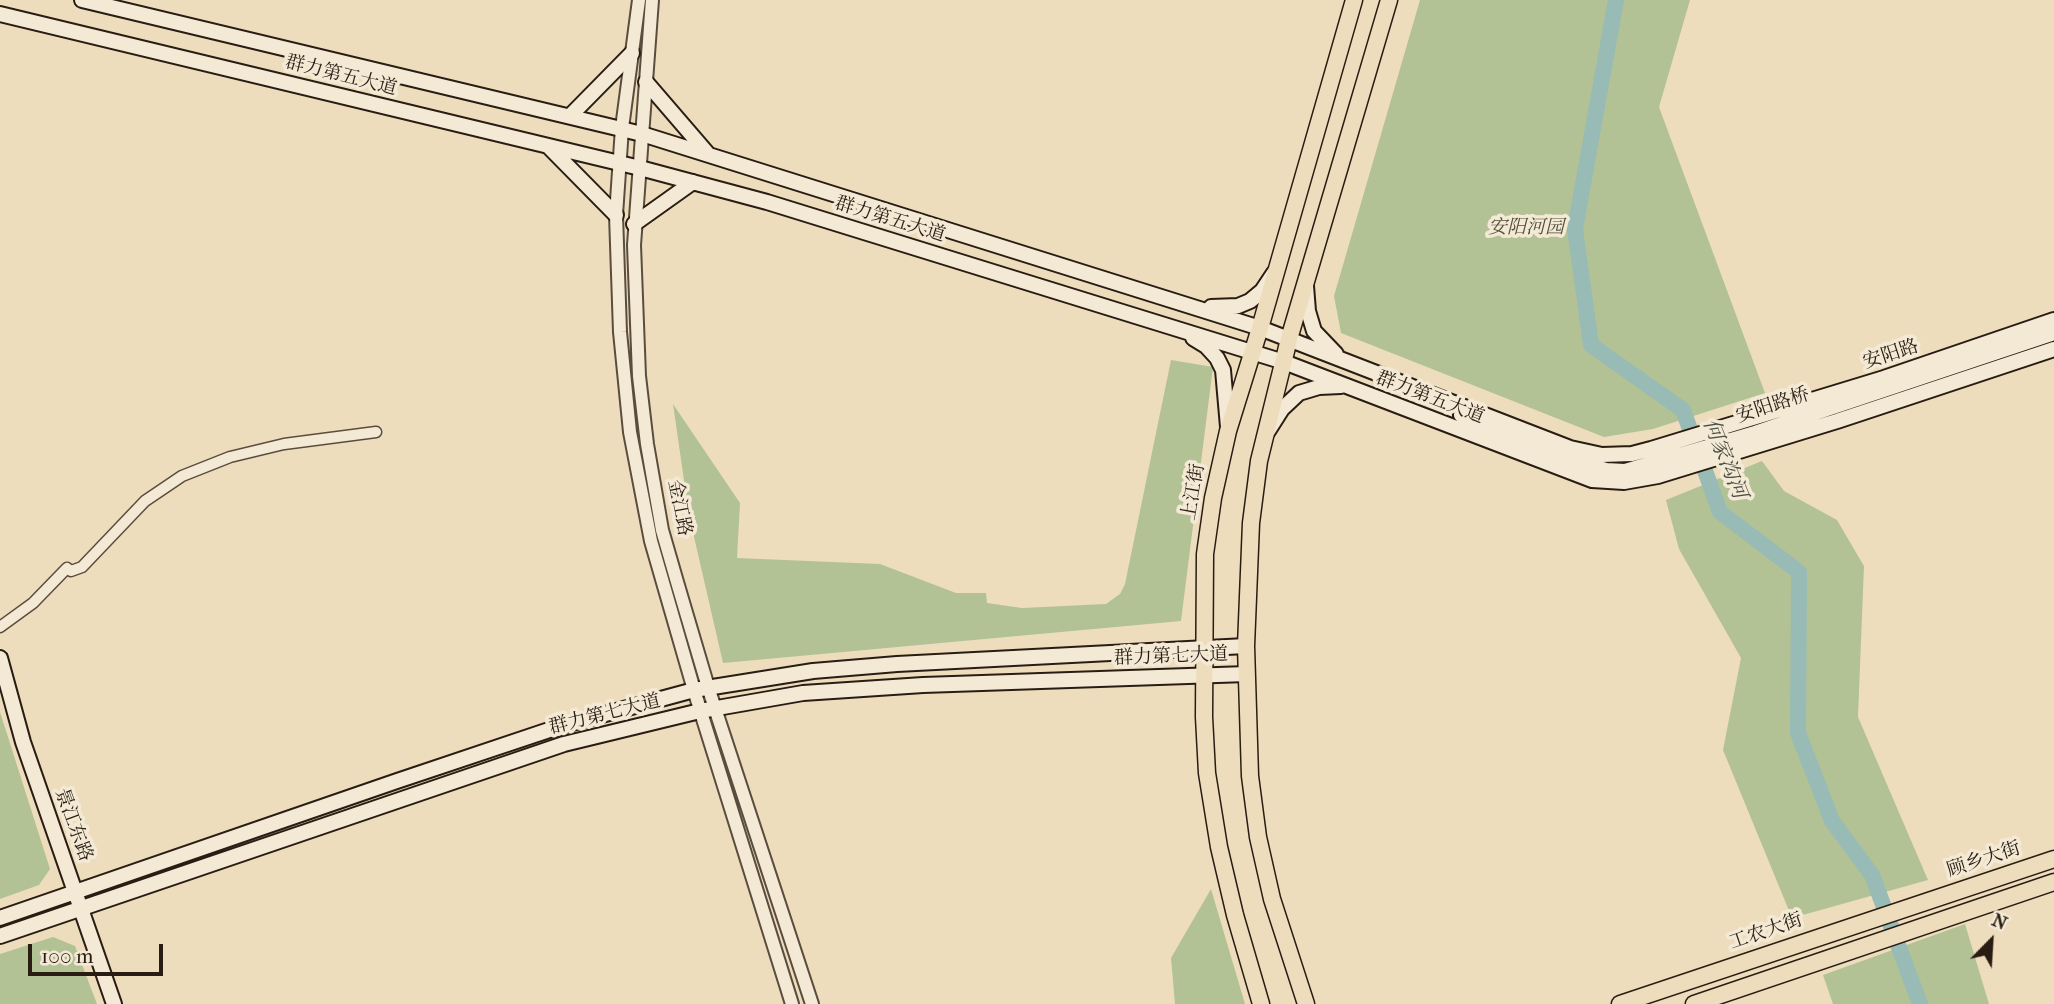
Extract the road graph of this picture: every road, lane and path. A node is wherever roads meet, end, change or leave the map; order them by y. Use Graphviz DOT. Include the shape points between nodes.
graph roads {
  1 [pos="82,0"];
  2 [pos="639,0"];
  3 [pos="652,0"];
  4 [pos="1354,0"];
  5 [pos="1389,0"];
  6 [pos="2,13"];
  7 [pos="632,53"];
  8 [pos="646,82"];
  9 [pos="570,116"];
  10 [pos="622,128"];
  11 [pos="642,134"];
  12 [pos="548,146"];
  13 [pos="709,155"];
  14 [pos="619,163"];
  15 [pos="640,168"];
  16 [pos="693,182"];
  17 [pos="616,215"];
  18 [pos="634,225"];
  19 [pos="1277,269"];
  20 [pos="1306,281"];
  21 [pos="1192,306"];
  22 [pos="2054,320"];
  23 [pos="1260,328"];
  24 [pos="1180,329"];
  25 [pos="2054,333"];
  26 [pos="1289,339"];
  27 [pos="2054,349"];
  28 [pos="1252,351"];
  29 [pos="1342,359"];
  30 [pos="1284,362"];
  31 [pos="1376,372"];
  32 [pos="1346,386"];
  33 [pos="1739,422"];
  34 [pos="1228,431"];
  35 [pos="376,432"];
  36 [pos="1265,435"];
  37 [pos="0,626"];
  38 [pos="1246,646"];
  39 [pos="1204,648"];
  40 [pos="0,658"];
  41 [pos="1204,674"];
  42 [pos="1247,674"];
  43 [pos="701,689"];
  44 [pos="708,710"];
  45 [pos="2054,859"];
  46 [pos="2054,882"];
  47 [pos="76,891"];
  48 [pos="1926,901"];
  49 [pos="81,907"];
  50 [pos="0,918"];
  51 [pos="0,936"];
  52 [pos="114,1004"];
  53 [pos="792,1004"];
  54 [pos="812,1004"];
  55 [pos="1261,1004"];
  56 [pos="1306,1004"];
  57 [pos="1620,1004"];
  58 [pos="1695,1004"];
  1 -- 9 [label="main road, 群力第五大道"];
  2 -- 7 [label="street, 金江路"];
  3 -- 8 [label="street, 金江路"];
  4 -- 19 [label="main road, 上江街"];
  5 -- 20 [label="main road"];
  6 -- 12 [label="main road, 群力第五大道"];
  7 -- 9 [label="main road"];
  7 -- 10 [label="street, 金江路"];
  8 -- 11 [label="street, 金江路"];
  8 -- 13 [label="main road"];
  9 -- 10 [label="main road, 群力第五大道"];
  10 -- 11 [label="main road, 群力第五大道"];
  10 -- 14 [label="street, 金江路"];
  11 -- 13 [label="main road, 群力第五大道"];
  11 -- 15 [label="street, 金江路"];
  12 -- 14 [label="main road, 群力第五大道"];
  12 -- 17 [label="main road"];
  13 -- 21 [label="main road, 群力第五大道"];
  14 -- 15 [label="main road, 群力第五大道"];
  14 -- 17 [label="street, 金江路"];
  15 -- 16 [label="main road, 群力第五大道"];
  15 -- 18 [label="street, 金江路"];
  16 -- 18 [label="main road"];
  16 -- 24 [label="main road, 群力第五大道"];
  17 -- 43 [label="street, 金江路" via="620,332 630,432 651,541"];
  18 -- 43 [label="street, 金江路" via="636,321 647,444"];
  19 -- 21 [label="main road" via="1250,301 1223,307"];
  19 -- 23 [label="main road, 上江街"];
  20 -- 26 [label="main road"];
  20 -- 29 [label="main road" via="1314,331"];
  21 -- 23 [label="main road, 群力第五大道"];
  22 -- 33 [label="main road, 安阳路"];
  23 -- 26 [label="main road, 群力第五大道"];
  23 -- 28 [label="main road, 上江街"];
  24 -- 28 [label="main road, 群力第五大道"];
  24 -- 34 [label="main road" via="1206,346 1223,370"];
  25 -- 31 [label="main road, 安阳路桥" via="1626,471 1578,462 1425,401"];
  26 -- 29 [label="main road, 群力第五大道"];
  26 -- 30 [label="main road"];
  27 -- 32 [label="main road, 群力第五大道" via="1658,476 1624,482 1592,480"];
  28 -- 30 [label="main road, 群力第五大道"];
  28 -- 34 [label="main road, 上江街"];
  29 -- 31 [label="main road, 群力第五大道"];
  30 -- 32 [label="main road, 群力第五大道"];
  30 -- 36 [label="main road"];
  31 -- 33 [label="main road, 群力第五大道" via="1587,453 1618,456"];
  32 -- 36 [label="main road" via="1299,393"];
  34 -- 39 [label="main road, 上江街" via="1205,554"];
  35 -- 37 [label="street" via="284,444 230,457 182,476 145,501 82,567 67,568 33,603"];
  36 -- 38 [label="main road" via="1251,523"];
  38 -- 39 [label="main road, 群力第七大道"];
  38 -- 42 [label="main road"];
  39 -- 41 [label="main road, 上江街"];
  39 -- 43 [label="main road, 群力第七大道" via="897,664 813,671"];
  40 -- 47 [label="main road, 景江东路" via="23,742"];
  41 -- 42 [label="main road, 群力第七大道"];
  41 -- 44 [label="main road, 群力第七大道" via="803,693"];
  41 -- 55 [label="main road, 上江街" via="1207,773 1219,847"];
  42 -- 56 [label="main road" via="1250,776 1258,837 1281,932"];
  43 -- 44 [label="street, 金江路"];
  43 -- 47 [label="main road, 群力第七大道" via="561,726"];
  44 -- 49 [label="main road, 群力第七大道" via="564,744"];
  44 -- 53 [label="street, 金江路"];
  44 -- 54 [label="street, 金江路"];
  45 -- 48 [label="main road, 顾乡大街"];
  46 -- 58 [label="main road"];
  47 -- 49 [label="main road, 景江东路"];
  47 -- 50 [label="main road, 群力第七大道"];
  48 -- 57 [label="main road, 工农大街"];
  49 -- 51 [label="main road, 群力第七大道"];
  49 -- 52 [label="main road, 景江东路"];
}
